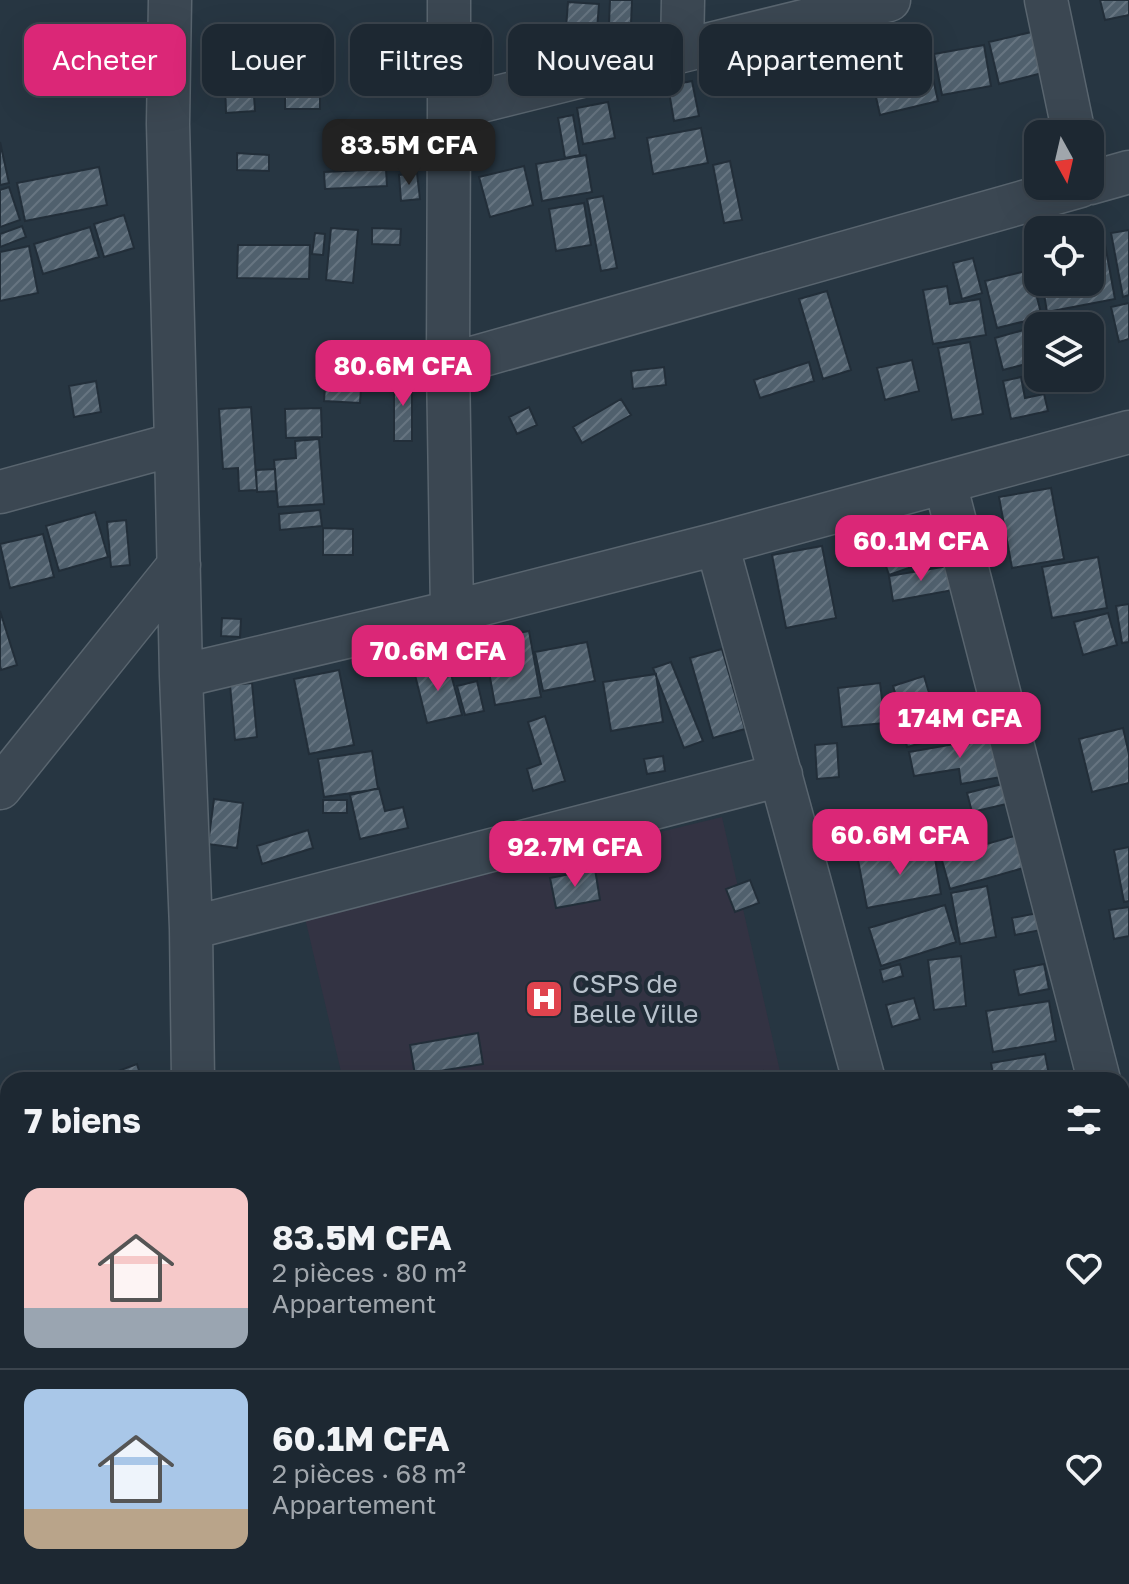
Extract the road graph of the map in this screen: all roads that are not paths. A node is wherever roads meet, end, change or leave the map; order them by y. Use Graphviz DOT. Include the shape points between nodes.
graph roads {
  1 [pos="170,0"];
  2 [pos="449,0"];
  3 [pos="683,0"];
  4 [pos="889,0"];
  5 [pos="1046,0"];
  6 [pos="683,24"];
  7 [pos="683,51"];
  8 [pos="508,94"];
  9 [pos="449,109"];
  10 [pos="1071,120"];
  11 [pos="1129,172"];
  12 [pos="1104,179"];
  13 [pos="1031,200"];
  14 [pos="448,365"];
  15 [pos="1129,432"];
  16 [pos="176,444"];
  17 [pos="945,483"];
  18 [pos="0,492"];
  19 [pos="717,544"];
  20 [pos="179,565"];
  21 [pos="452,612"];
  22 [pos="181,676"];
  23 [pos="781,775"];
  24 [pos="0,788"];
  25 [pos="191,928"];
  26 [pos="193,1072"];
  27 [pos="862,1072"];
  28 [pos="1097,1072"];
  1 -- 16 [label="street"];
  2 -- 9 [label="street"];
  3 -- 6 [label="street"];
  4 -- 7 [label="street"];
  5 -- 10 [label="street"];
  8 -- 9 [label="street"];
  9 -- 14 [label="street"];
  11 -- 12 [label="street"];
  13 -- 14 [label="street"];
  14 -- 21 [label="street"];
  15 -- 17 [label="street"];
  16 -- 18 [label="street"];
  16 -- 20 [label="street"];
  17 -- 19 [label="street"];
  17 -- 28 [label="street"];
  19 -- 21 [label="street"];
  19 -- 23 [label="street"];
  20 -- 22 [label="street"];
  20 -- 24 [label="street"];
  21 -- 22 [label="street"];
  22 -- 25 [label="street"];
  23 -- 25 [label="street"];
  23 -- 27 [label="street"];
  25 -- 26 [label="street"];
}
